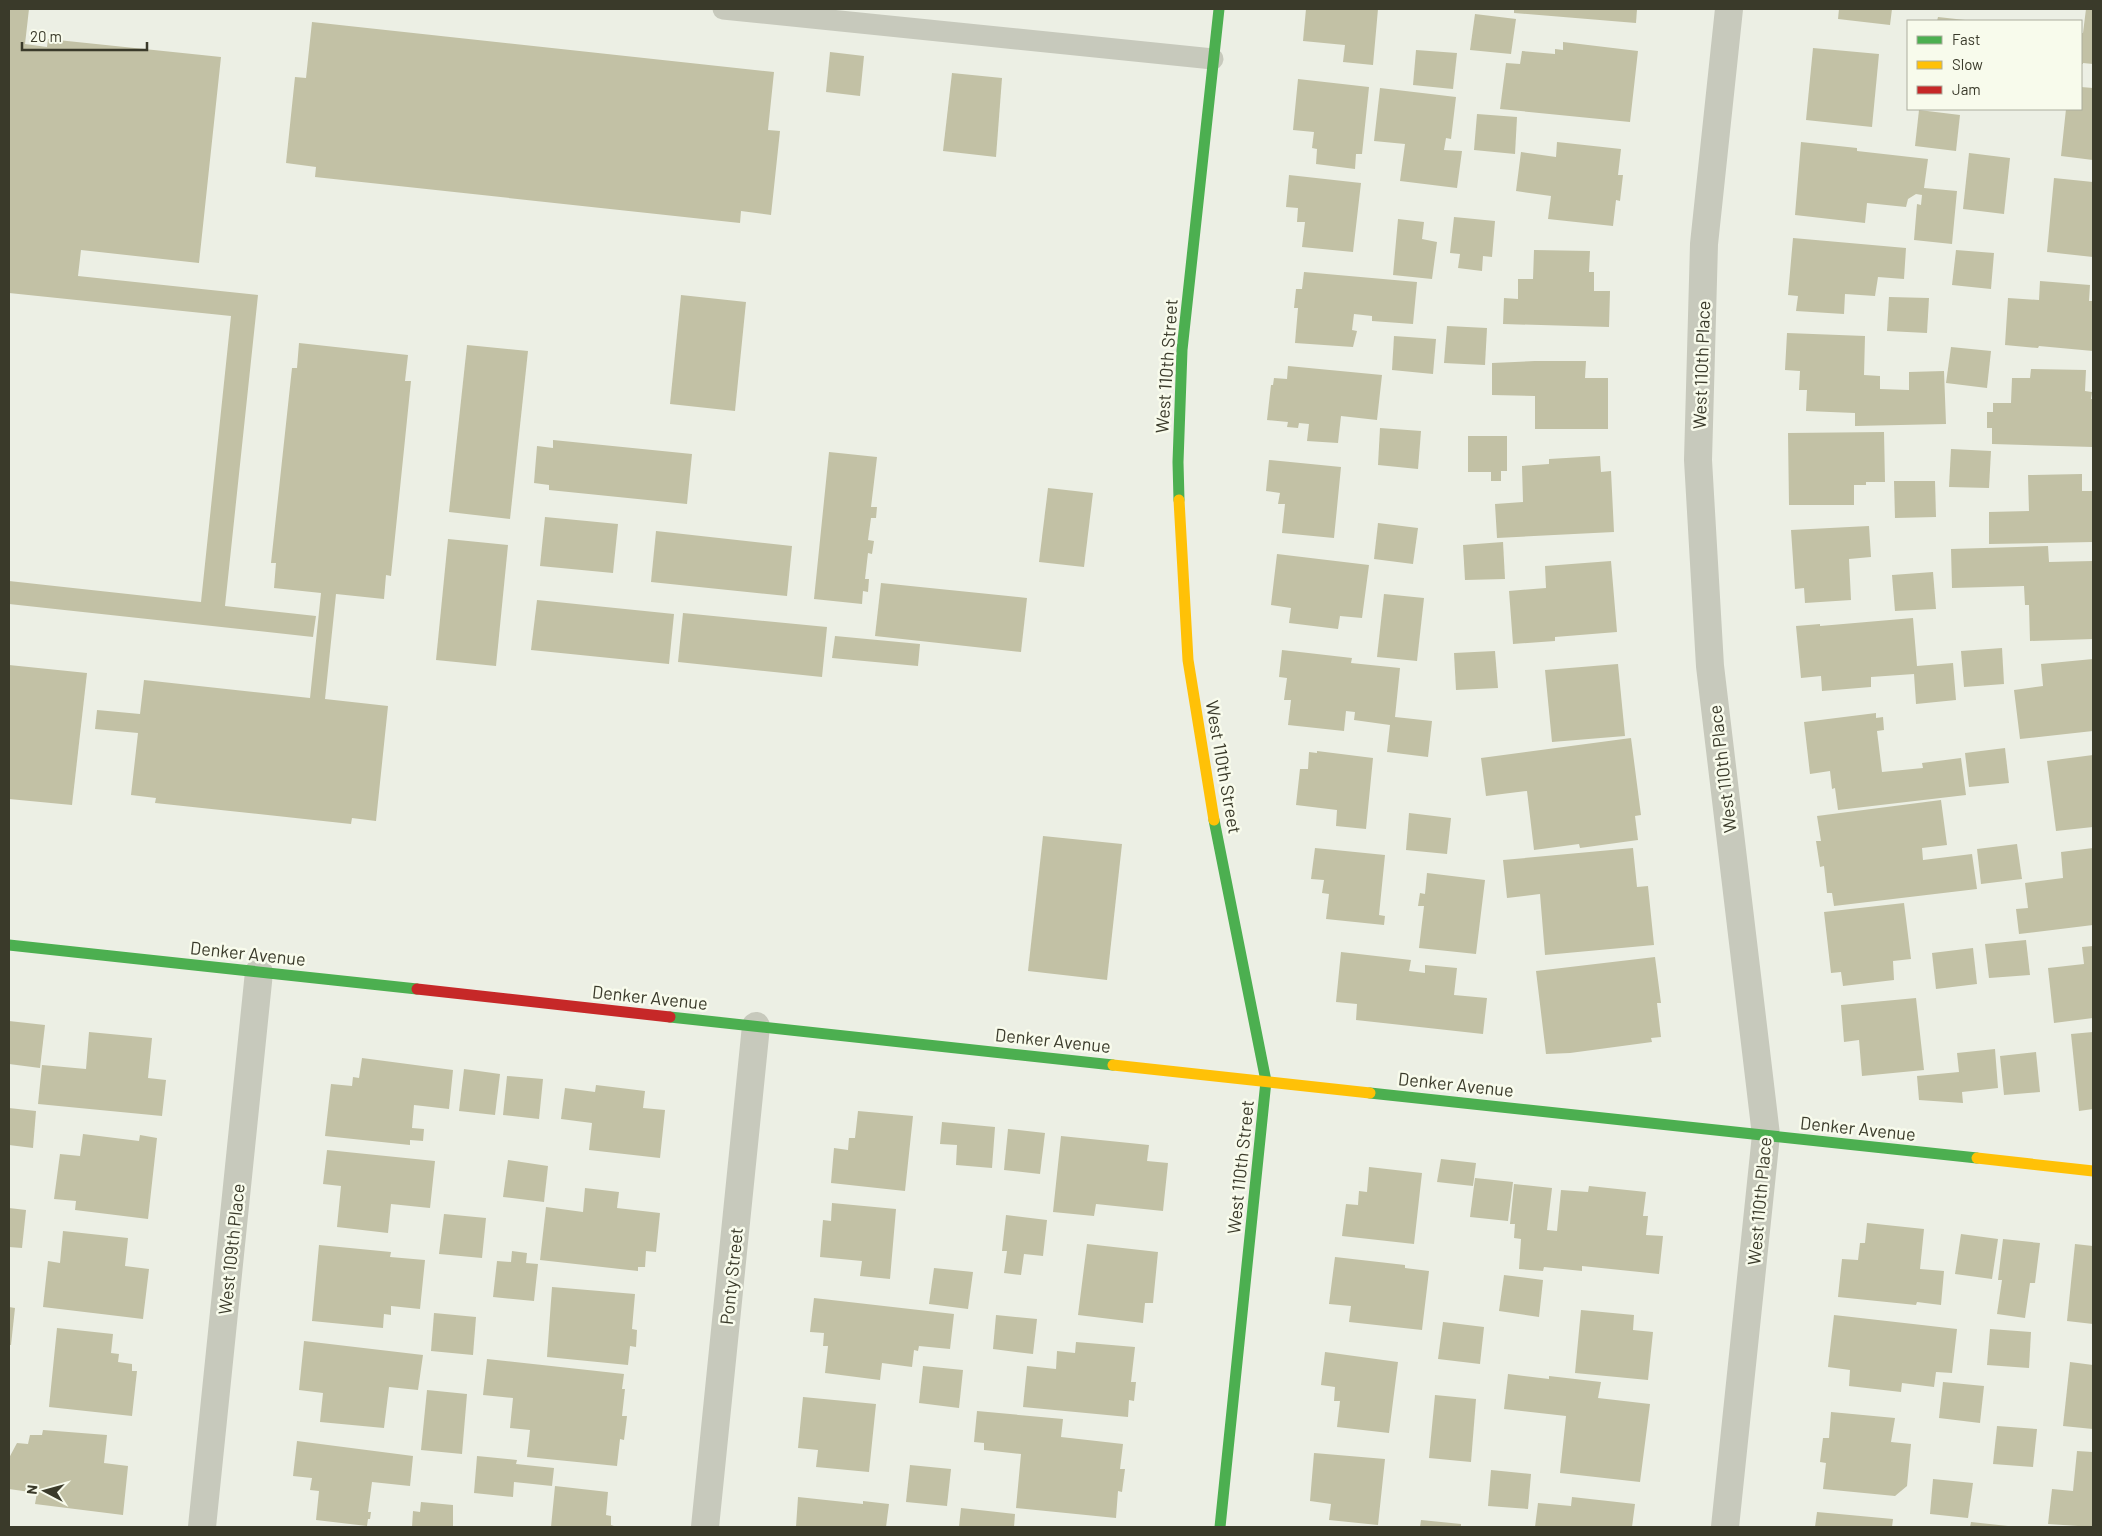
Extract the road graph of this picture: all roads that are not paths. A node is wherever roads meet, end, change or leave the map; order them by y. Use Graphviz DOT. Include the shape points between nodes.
graph roads {
  1 [pos="723,9"];
  2 [pos="1218,9"];
  3 [pos="1729,9"];
  4 [pos="1213,59"];
  5 [pos="9,944"];
  6 [pos="259,972"];
  7 [pos="756,1026"];
  8 [pos="1266,1081"];
  9 [pos="1766,1135"];
  10 [pos="2093,1171"];
  11 [pos="202,1527"];
  12 [pos="705,1527"];
  13 [pos="1220,1527"];
  14 [pos="1725,1527"];
  1 -- 4 [label="lane"];
  2 -- 4 [label="street, West 110th Street"];
  3 -- 9 [label="street, West 110th Place" via="1704,244 1698,460 1710,666"];
  4 -- 8 [label="street, West 110th Street" via="1182,350 1178,462 1181,555 1188,660 1207,784"];
  5 -- 6 [label="street, Denker Avenue"];
  6 -- 7 [label="street, Denker Avenue"];
  6 -- 11 [label="street, West 109th Place"];
  7 -- 8 [label="street, Denker Avenue"];
  7 -- 12 [label="street, Ponty Street"];
  8 -- 9 [label="street, Denker Avenue"];
  8 -- 13 [label="street, West 110th Street"];
  9 -- 10 [label="street, Denker Avenue"];
  9 -- 14 [label="street, West 110th Place"];
}
